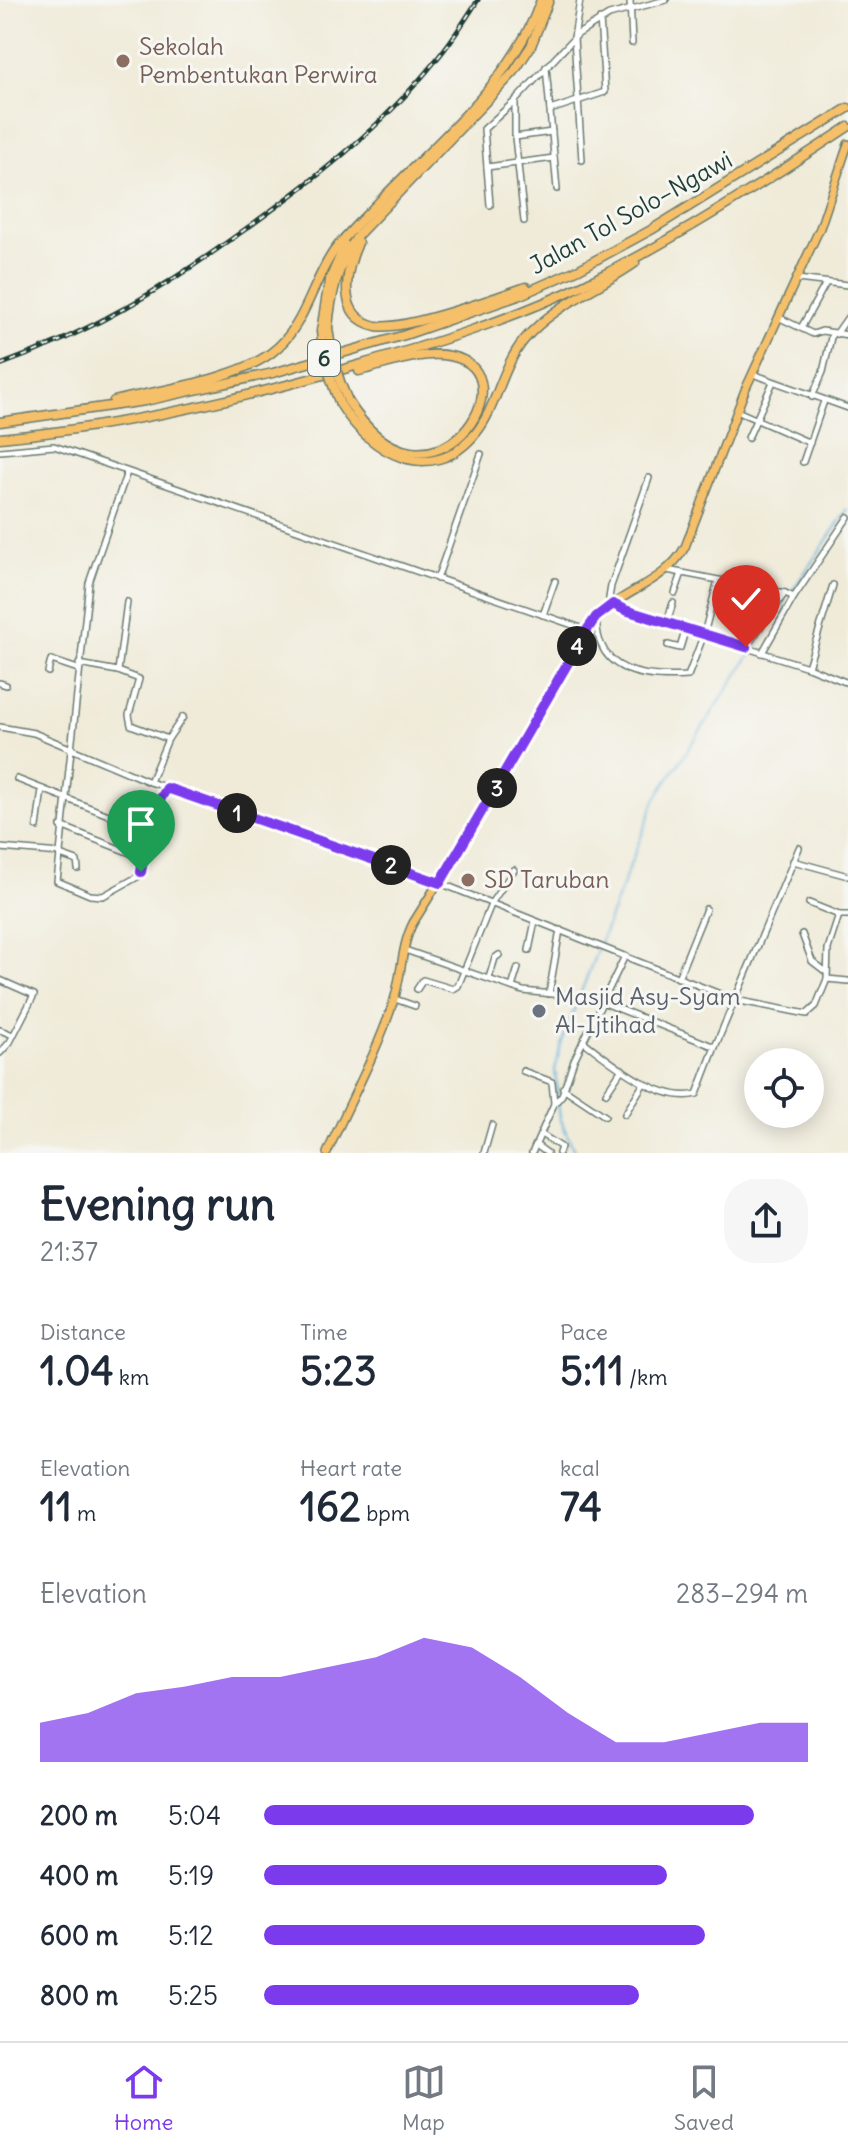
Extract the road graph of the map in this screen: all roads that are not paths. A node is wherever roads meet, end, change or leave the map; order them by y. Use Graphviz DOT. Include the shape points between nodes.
graph roads {
  1 [pos="541,0"];
  2 [pos="549,0"];
  3 [pos="580,0"];
  4 [pos="630,0"];
  5 [pos="666,0"];
  6 [pos="654,2"];
  7 [pos="629,9"];
  8 [pos="600,19"];
  9 [pos="574,38"];
  10 [pos="632,43"];
  11 [pos="546,67"];
  12 [pos="515,101"];
  13 [pos="578,101"];
  14 [pos="848,108"];
  15 [pos="550,110"];
  16 [pos="848,127"];
  17 [pos="552,132"];
  18 [pos="515,137"];
  19 [pos="848,144"];
  20 [pos="554,158"];
  21 [pos="582,160"];
  22 [pos="517,161"];
  23 [pos="487,167"];
  24 [pos="557,189"];
  25 [pos="490,205"];
  26 [pos="371,215"];
  27 [pos="524,221"];
  28 [pos="685,229"];
  29 [pos="579,269"];
  30 [pos="797,279"];
  31 [pos="826,283"];
  32 [pos="848,285"];
  33 [pos="848,317"];
  34 [pos="780,318"];
  35 [pos="801,328"];
  36 [pos="834,334"];
  37 [pos="848,335"];
  38 [pos="753,374"];
  39 [pos="773,382"];
  40 [pos="276,389"];
  41 [pos="812,397"];
  42 [pos="824,401"];
  43 [pos="344,403"];
  44 [pos="848,408"];
  45 [pos="737,411"];
  46 [pos="59,414"];
  47 [pos="756,421"];
  48 [pos="0,422"];
  49 [pos="0,438"];
  50 [pos="748,438"];
  51 [pos="810,443"];
  52 [pos="0,451"];
  53 [pos="481,454"];
  54 [pos="803,462"];
  55 [pos="127,472"];
  56 [pos="649,478"];
  57 [pos="848,517"];
  58 [pos="667,570"];
  59 [pos="682,573"];
  60 [pos="437,579"];
  61 [pos="718,580"];
  62 [pos="555,581"];
  63 [pos="739,584"];
  64 [pos="833,585"];
  65 [pos="675,593"];
  66 [pos="790,595"];
  67 [pos="127,602"];
  68 [pos="733,602"];
  69 [pos="673,603"];
  70 [pos="613,604"];
  71 [pos="543,615"];
  72 [pos="596,617"];
  73 [pos="667,622"];
  74 [pos="686,628"];
  75 [pos="587,630"];
  76 [pos="704,634"];
  77 [pos="668,645"];
  78 [pos="754,649"];
  79 [pos="79,666"];
  80 [pos="808,667"];
  81 [pos="118,671"];
  82 [pos="48,672"];
  83 [pos="848,683"];
  84 [pos="183,717"];
  85 [pos="0,727"];
  86 [pos="168,739"];
  87 [pos="70,746"];
  88 [pos="17,779"];
  89 [pos="150,782"];
  90 [pos="167,788"];
  91 [pos="42,789"];
  92 [pos="65,798"];
  93 [pos="61,826"];
  94 [pos="37,827"];
  95 [pos="149,831"];
  96 [pos="0,848"];
  97 [pos="799,848"];
  98 [pos="60,854"];
  99 [pos="143,858"];
  100 [pos="793,861"];
  101 [pos="78,869"];
  102 [pos="514,870"];
  103 [pos="848,876"];
  104 [pos="440,883"];
  105 [pos="492,902"];
  106 [pos="809,903"];
  107 [pos="706,909"];
  108 [pos="839,915"];
  109 [pos="848,915"];
  110 [pos="535,921"];
  111 [pos="560,930"];
  112 [pos="802,934"];
  113 [pos="405,950"];
  114 [pos="529,950"];
  115 [pos="499,955"];
  116 [pos="625,956"];
  117 [pos="518,968"];
  118 [pos="465,969"];
  119 [pos="825,971"];
  120 [pos="489,978"];
  121 [pos="678,978"];
  122 [pos="827,979"];
  123 [pos="0,980"];
  124 [pos="848,981"];
  125 [pos="512,987"];
  126 [pos="417,989"];
  127 [pos="549,994"];
  128 [pos="395,999"];
  129 [pos="735,1000"];
  130 [pos="601,1002"];
  131 [pos="415,1006"];
  132 [pos="0,1030"];
  133 [pos="13,1035"];
  134 [pos="583,1041"];
  135 [pos="715,1047"];
  136 [pos="0,1053"];
  137 [pos="622,1069"];
  138 [pos="523,1071"];
  139 [pos="644,1083"];
  140 [pos="563,1088"];
  141 [pos="606,1093"];
  142 [pos="557,1100"];
  143 [pos="625,1114"];
  144 [pos="605,1116"];
  145 [pos="492,1125"];
  146 [pos="541,1134"];
  147 [pos="536,1145"];
  148 [pos="327,1153"];
  149 [pos="484,1153"];
  150 [pos="532,1153"];
  151 [pos="547,1153"];
  152 [pos="559,1153"];
  1 -- 26 [label="highway" via="508,67"];
  2 -- 26 [label="highway" via="514,72"];
  3 -- 9 [label="street"];
  4 -- 7 [label="street"];
  5 -- 6 [label="street"];
  6 -- 7 [label="street"];
  7 -- 8 [label="street"];
  7 -- 10 [label="street"];
  8 -- 9 [label="street"];
  8 -- 13 [label="street" via="606,90"];
  9 -- 11 [label="street"];
  9 -- 13 [label="street"];
  11 -- 12 [label="street"];
  11 -- 15 [label="street"];
  12 -- 18 [label="street"];
  12 -- 23 [label="street" via="484,129"];
  13 -- 15 [label="street"];
  13 -- 21 [label="street"];
  14 -- 29 [label="highway, Jalan Tol Solo–Ngawi / 6" via="706,198"];
  15 -- 17 [label="street"];
  16 -- 28 [label="highway, Jalan Tol Solo–Ngawi / 6"];
  17 -- 18 [label="street"];
  17 -- 20 [label="street"];
  18 -- 22 [label="street"];
  19 -- 30 [label="main road"];
  20 -- 22 [label="street"];
  20 -- 24 [label="street"];
  22 -- 23 [label="street"];
  22 -- 27 [label="street"];
  23 -- 25 [label="street"];
  26 -- 29 [label="highway" via="351,260 346,293 355,314 375,326 480,304"];
  26 -- 43 [label="highway, bridge" via="342,262 324,330"];
  26 -- 46 [label="highway" via="334,252 299,322 271,353 246,367"];
  28 -- 40 [label="highway, Jalan Tol Solo–Ngawi / 6" via="528,309 410,351"];
  28 -- 43 [label="highway" via="536,328 512,357 479,429 454,452 428,460 396,457 372,443"];
  29 -- 46 [label="highway, Jalan Tol Solo–Ngawi / 6" via="467,315 273,373"];
  30 -- 31 [label="street"];
  30 -- 34 [label="main road"];
  31 -- 32 [label="street"];
  31 -- 35 [label="street"];
  33 -- 36 [label="street"];
  34 -- 35 [label="street"];
  34 -- 38 [label="main road"];
  35 -- 36 [label="street"];
  36 -- 37 [label="street"];
  36 -- 41 [label="street"];
  38 -- 39 [label="street"];
  38 -- 45 [label="main road"];
  39 -- 41 [label="street"];
  39 -- 47 [label="street"];
  40 -- 43 [label="highway" via="435,354 466,362 477,376 481,394 478,413 466,432 445,447 426,452 406,451 382,440"];
  40 -- 49 [label="highway, Jalan Tol Solo–Ngawi / 6" via="126,421"];
  41 -- 42 [label="street"];
  42 -- 44 [label="street"];
  42 -- 51 [label="street"];
  45 -- 47 [label="street"];
  45 -- 58 [label="main road" via="695,524"];
  46 -- 48 [label="highway, Jalan Tol Solo–Ngawi / 6"];
  47 -- 50 [label="street"];
  47 -- 51 [label="street"];
  51 -- 54 [label="street"];
  52 -- 55 [label="street" via="51,445"];
  53 -- 60 [label="street"];
  55 -- 60 [label="street"];
  55 -- 79 [label="street" via="88,586"];
  56 -- 70 [label="street" via="611,586"];
  57 -- 66 [label="street"];
  58 -- 59 [label="street"];
  58 -- 70 [label="main road"];
  59 -- 61 [label="street"];
  59 -- 65 [label="street"];
  60 -- 71 [label="street"];
  61 -- 63 [label="street"];
  61 -- 76 [label="street"];
  62 -- 71 [label="street"];
  63 -- 66 [label="street"];
  63 -- 68 [label="street"];
  64 -- 80 [label="street"];
  66 -- 78 [label="street"];
  66 -- 78 [label="street"];
  67 -- 81 [label="street"];
  69 -- 73 [label="street"];
  70 -- 72 [label="main road"];
  70 -- 73 [label="street"];
  71 -- 75 [label="street"];
  72 -- 75 [label="main road"];
  72 -- 76 [label="street" via="603,649 627,669 645,675 691,674"];
  73 -- 74 [label="street"];
  74 -- 76 [label="street"];
  74 -- 77 [label="street" via="680,648"];
  75 -- 104 [label="main road"];
  76 -- 78 [label="street"];
  78 -- 80 [label="street"];
  79 -- 81 [label="street"];
  79 -- 82 [label="street" via="51,660"];
  79 -- 87 [label="street"];
  80 -- 83 [label="street"];
  81 -- 86 [label="street" via="139,679 128,723"];
  84 -- 86 [label="street"];
  85 -- 87 [label="street"];
  86 -- 89 [label="street"];
  87 -- 89 [label="street"];
  87 -- 92 [label="street"];
  88 -- 91 [label="street"];
  89 -- 90 [label="street"];
  90 -- 95 [label="street"];
  90 -- 104 [label="street"];
  91 -- 92 [label="street"];
  91 -- 94 [label="street"];
  92 -- 93 [label="street"];
  92 -- 95 [label="street"];
  93 -- 98 [label="street"];
  93 -- 99 [label="street"];
  95 -- 99 [label="street"];
  96 -- 98 [label="street"];
  97 -- 100 [label="street"];
  98 -- 99 [label="street" via="57,882 101,896 139,876"];
  98 -- 101 [label="street" via="77,861"];
  100 -- 103 [label="street"];
  100 -- 129 [label="street"];
  102 -- 105 [label="street"];
  104 -- 105 [label="street"];
  104 -- 113 [label="main road" via="410,928"];
  105 -- 110 [label="street"];
  105 -- 118 [label="street"];
  106 -- 108 [label="street"];
  107 -- 121 [label="street"];
  108 -- 109 [label="street"];
  108 -- 119 [label="street"];
  110 -- 111 [label="street"];
  110 -- 114 [label="street"];
  111 -- 116 [label="street"];
  111 -- 127 [label="street"];
  112 -- 119 [label="street" via="812,961"];
  113 -- 118 [label="street"];
  113 -- 128 [label="main road"];
  115 -- 120 [label="street"];
  116 -- 121 [label="street"];
  116 -- 130 [label="street"];
  117 -- 125 [label="street"];
  118 -- 120 [label="street"];
  118 -- 126 [label="street" via="455,988 423,980"];
  119 -- 122 [label="street"];
  120 -- 125 [label="street"];
  121 -- 129 [label="street"];
  122 -- 124 [label="street"];
  122 -- 129 [label="street" via="807,1014"];
  123 -- 133 [label="street" via="34,993"];
  125 -- 127 [label="street"];
  127 -- 130 [label="street"];
  128 -- 131 [label="street"];
  128 -- 148 [label="main road"];
  129 -- 135 [label="street"];
  130 -- 134 [label="street"];
  130 -- 135 [label="street"];
  132 -- 133 [label="street"];
  133 -- 136 [label="street"];
  134 -- 137 [label="street"];
  134 -- 140 [label="street"];
  135 -- 139 [label="street" via="697,1094 680,1095"];
  137 -- 139 [label="street"];
  137 -- 141 [label="street"];
  138 -- 142 [label="street" via="552,1082"];
  139 -- 143 [label="street"];
  140 -- 142 [label="street"];
  140 -- 144 [label="street"];
  142 -- 146 [label="street"];
  145 -- 149 [label="street"];
  146 -- 147 [label="street"];
  146 -- 152 [label="street" via="561,1147"];
  147 -- 150 [label="street"];
  147 -- 151 [label="street"];
}
